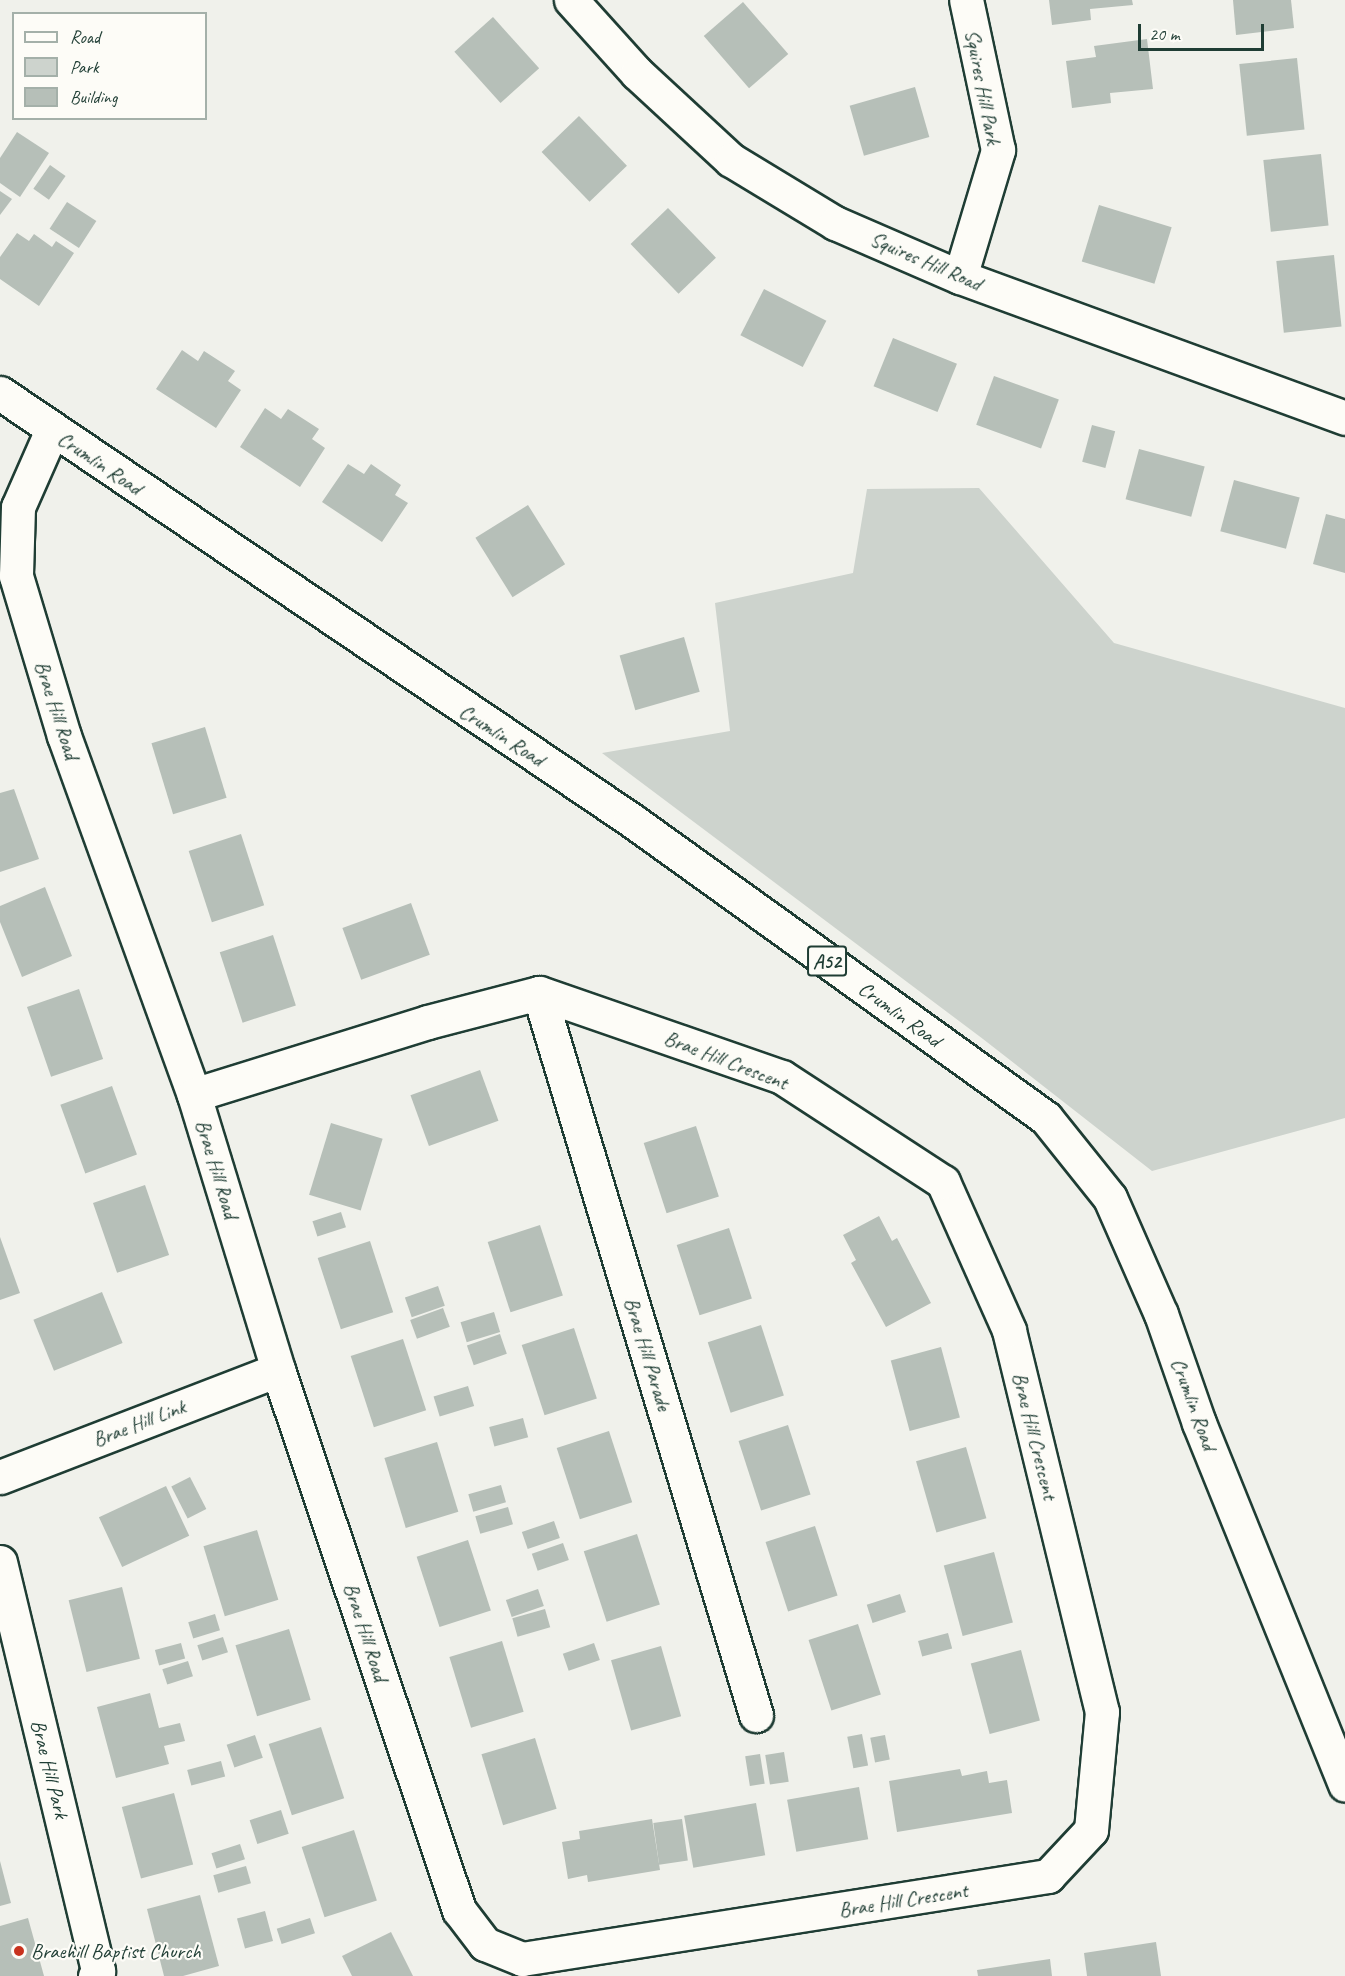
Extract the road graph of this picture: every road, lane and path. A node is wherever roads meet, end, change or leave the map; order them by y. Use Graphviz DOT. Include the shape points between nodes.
graph roads {
  1 [pos="571,0"];
  2 [pos="966,0"];
  3 [pos="960,277"];
  4 [pos="0,393"];
  5 [pos="1345,418"];
  6 [pos="52,430"];
  7 [pos="539,993"];
  8 [pos="194,1095"];
  9 [pos="278,1370"];
  10 [pos="0,1477"];
  11 [pos="0,1562"];
  12 [pos="756,1715"];
  13 [pos="1345,1785"];
  14 [pos="459,1910"];
  15 [pos="95,1976"];
  1 -- 3 [label="street, Squires Hill Road" via="637,73 731,160 835,223"];
  2 -- 3 [label="street, Squires Hill Park" via="998,150"];
  3 -- 5 [label="street, Squires Hill Road"];
  4 -- 6 [label="street, Crumlin Road / A52"];
  6 -- 8 [label="street, Brae Hill Road" via="18,507 16,576 64,736"];
  6 -- 13 [label="street, Crumlin Road / A52" via="630,819 1046,1119 1114,1207 1161,1314 1199,1423"];
  7 -- 8 [label="street" via="428,1022"];
  7 -- 12 [label="street, Brae Hill Parade"];
  7 -- 14 [label="street, Brae Hill Crescent" via="782,1077 943,1182 1010,1330 1102,1712 1091,1830 1048,1876 522,1959 485,1944"];
  8 -- 9 [label="street, Brae Hill Road"];
  9 -- 10 [label="street, Brae Hill Link"];
  9 -- 14 [label="street, Brae Hill Road"];
  11 -- 15 [label="street, Brae Hill Park" via="98,1971"];
}
